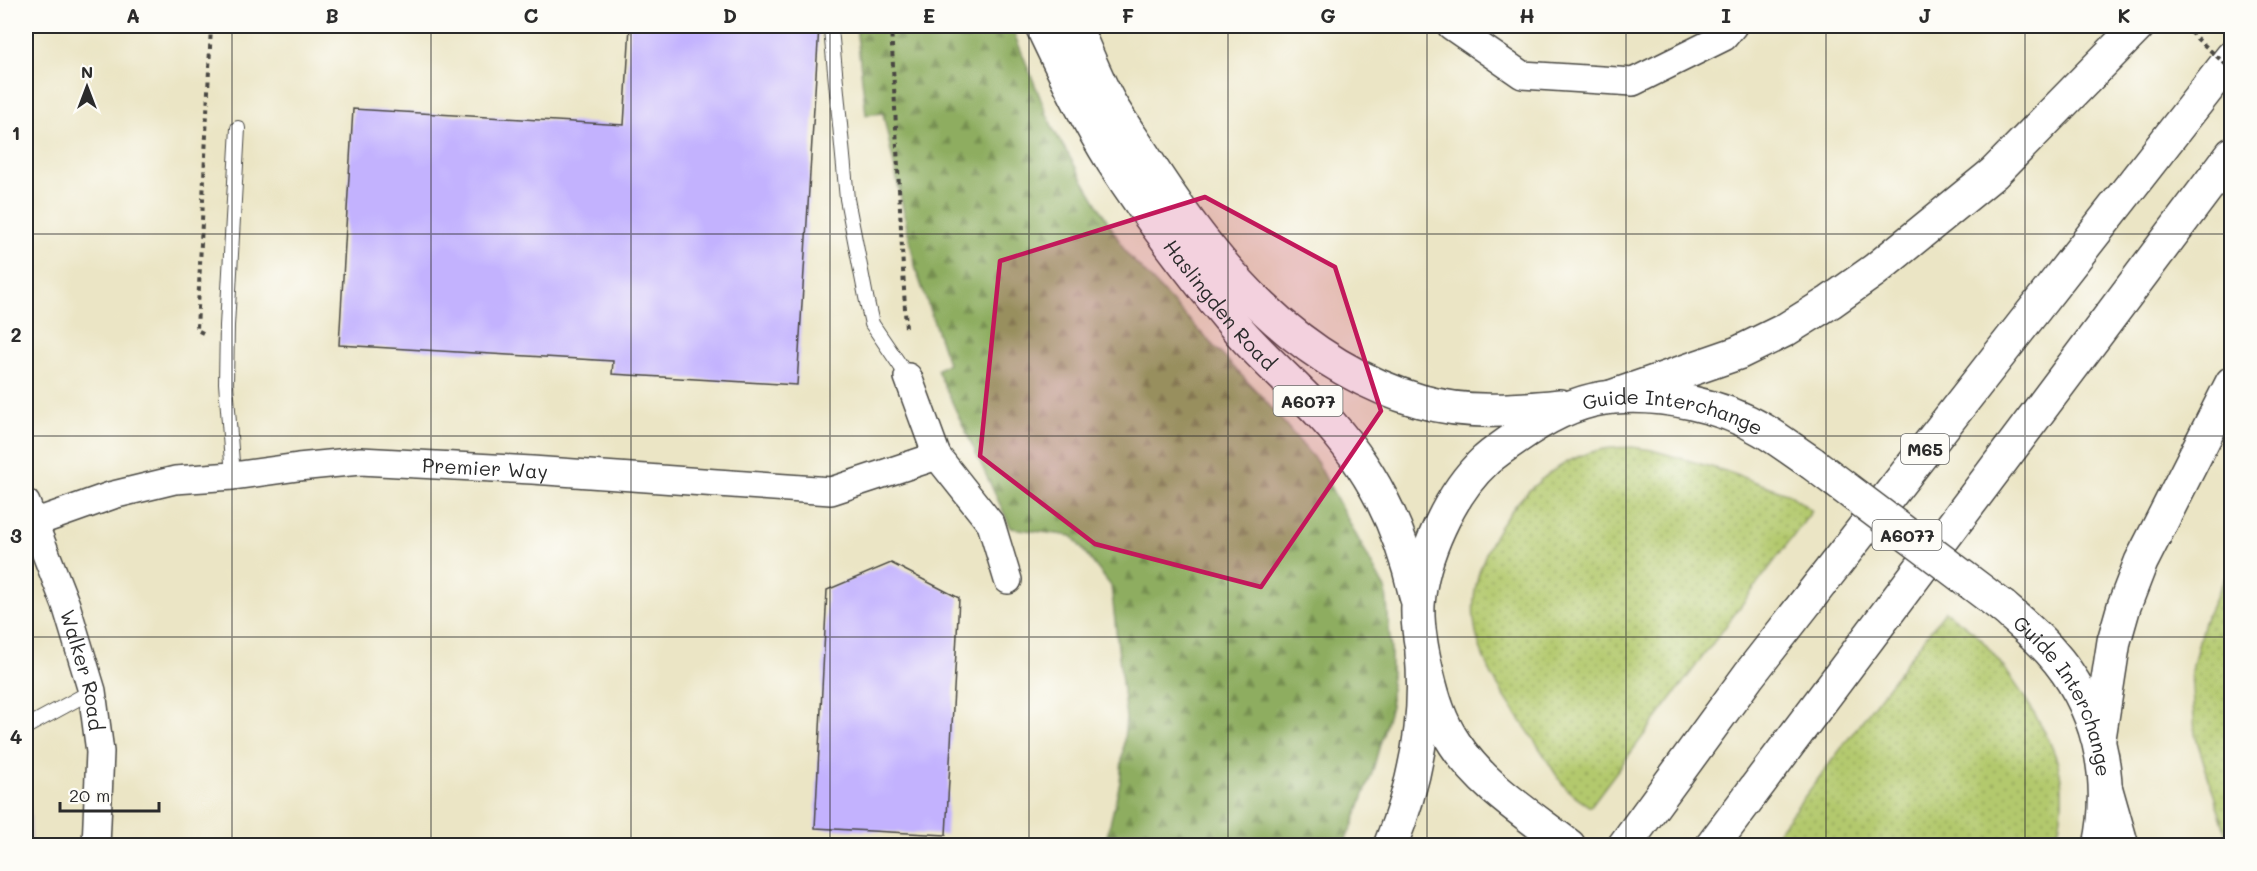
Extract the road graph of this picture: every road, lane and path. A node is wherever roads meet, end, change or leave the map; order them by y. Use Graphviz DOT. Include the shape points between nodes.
graph roads {
  1 [pos="211,26"];
  2 [pos="891,26"];
  3 [pos="1042,26"];
  4 [pos="1074,26"];
  5 [pos="1451,26"];
  6 [pos="1733,26"];
  7 [pos="2138,26"];
  8 [pos="2183,26"];
  9 [pos="831,29"];
  10 [pos="2232,57"];
  11 [pos="2232,70"];
  12 [pos="238,128"];
  13 [pos="2232,154"];
  14 [pos="227,346"];
  15 [pos="908,377"];
  16 [pos="2232,383"];
  17 [pos="1611,397"];
  18 [pos="1573,405"];
  19 [pos="937,456"];
  20 [pos="233,477"];
  21 [pos="30,513"];
  22 [pos="1008,580"];
  23 [pos="1418,607"];
  24 [pos="1422,653"];
  25 [pos="92,691"];
  26 [pos="26,727"];
  27 [pos="2099,738"];
  28 [pos="2106,788"];
  29 [pos="96,846"];
  30 [pos="1390,846"];
  31 [pos="1569,846"];
  32 [pos="1624,846"];
  33 [pos="1712,846"];
  34 [pos="2100,846"];
  35 [pos="2122,846"];
  1 -- 14 [label="path" via="197,330"];
  2 -- 15 [label="path"];
  3 -- 23 [label="main road, Haslingden Road / A6077" via="1113,162 1154,222 1242,334 1321,414 1363,465 1397,529"];
  4 -- 18 [label="main road, Haslingden Road / A6077" via="1110,103 1180,212 1248,295 1286,329 1354,375 1422,402 1488,411"];
  5 -- 6 [label="street" via="1521,75 1633,82 1724,37"];
  7 -- 17 [label="main road" via="1994,173 1830,302 1738,353"];
  8 -- 11 [label="path, bridge"];
  9 -- 15 [label="lane" via="847,199 866,297 872,324"];
  10 -- 32 [label="main road, M65" via="1749,675"];
  12 -- 14 [label="lane"];
  13 -- 33 [label="main road"];
  14 -- 20 [label="lane"];
  15 -- 19 [label="street"];
  16 -- 27 [label="main road" via="2141,562 2124,606 2114,641"];
  17 -- 18 [label="main road, Guide Interchange / A6077"];
  17 -- 27 [label="main road, Guide Interchange / A6077, bridge" via="1663,399 1723,412 1763,430 1812,463 2002,607 2050,651 2070,675"];
  18 -- 23 [label="main road, Guide Interchange / A6077" via="1514,439 1485,461 1465,485 1432,546 1422,575"];
  19 -- 20 [label="street, Premier Way" via="831,491 360,461"];
  19 -- 22 [label="street" via="991,524"];
  20 -- 21 [label="street, Premier Way" via="175,480"];
  21 -- 25 [label="street, Walker Road" via="66,604"];
  23 -- 24 [label="main road, Guide Interchange / A6077"];
  24 -- 30 [label="main road" via="1425,678 1420,731 1411,784"];
  24 -- 31 [label="main road, Guide Interchange / A6077" via="1440,719 1453,742 1479,776 1501,796"];
  25 -- 26 [label="lane"];
  25 -- 29 [label="street, Walker Road" via="100,752"];
  27 -- 28 [label="main road, Guide Interchange / A6077"];
  28 -- 34 [label="main road, Guide Interchange / A6077"];
  28 -- 35 [label="main road"];
}
